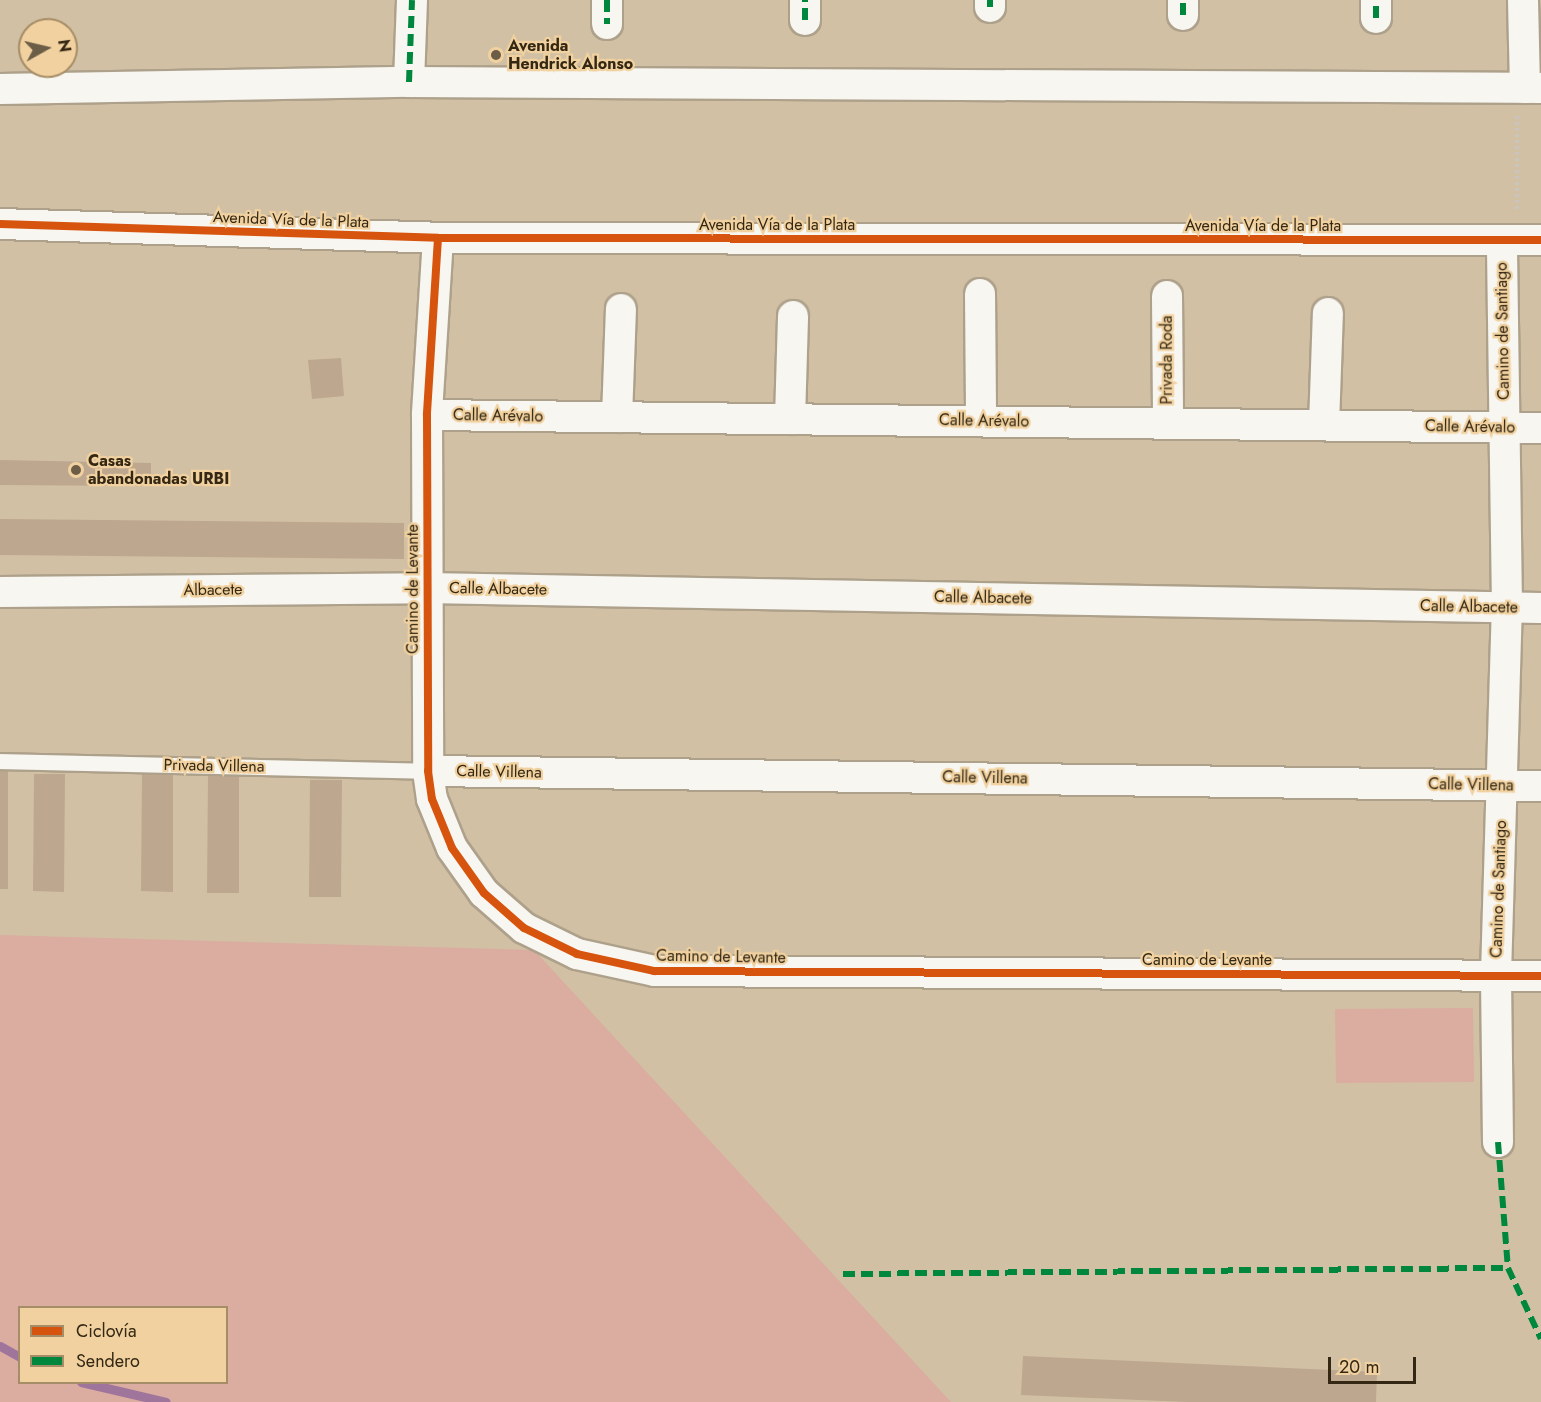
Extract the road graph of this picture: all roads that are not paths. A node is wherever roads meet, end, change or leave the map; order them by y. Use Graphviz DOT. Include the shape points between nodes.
graph roads {
  1 [pos="412,0"];
  2 [pos="1523,0"];
  3 [pos="409,82"];
  4 [pos="1528,88"];
  5 [pos="4,90"];
  6 [pos="4,223"];
  7 [pos="438,238"];
  8 [pos="1520,240"];
  9 [pos="980,294"];
  10 [pos="1167,297"];
  11 [pos="621,309"];
  12 [pos="1328,312"];
  13 [pos="793,316"];
  14 [pos="427,415"];
  15 [pos="617,417"];
  16 [pos="790,419"];
  17 [pos="981,421"];
  18 [pos="1168,423"];
  19 [pos="1324,425"];
  20 [pos="1505,427"];
  21 [pos="1541,428"];
  22 [pos="426,588"];
  23 [pos="0,592"];
  24 [pos="1507,607"];
  25 [pos="1541,608"];
  26 [pos="0,761"];
  27 [pos="428,771"];
  28 [pos="1503,785"];
  29 [pos="1541,786"];
  30 [pos="1496,974"];
  31 [pos="1541,976"];
  32 [pos="1498,1142"];
  1 -- 3 [label="street"];
  2 -- 4 [label="street"];
  3 -- 4 [label="street"];
  3 -- 5 [label="street"];
  6 -- 7 [label="street, Avenida Vía de la Plata"];
  7 -- 8 [label="street, Avenida Vía de la Plata"];
  7 -- 14 [label="street, Camino de Levante"];
  8 -- 20 [label="street, Camino de Santiago"];
  9 -- 17 [label="street"];
  10 -- 18 [label="street, Privada Roda"];
  11 -- 15 [label="street"];
  12 -- 19 [label="street"];
  13 -- 16 [label="street"];
  14 -- 15 [label="street, Calle Arévalo"];
  14 -- 22 [label="street, Camino de Levante"];
  15 -- 16 [label="street, Calle Arévalo"];
  16 -- 17 [label="street, Calle Arévalo"];
  17 -- 18 [label="street, Calle Arévalo"];
  18 -- 19 [label="street, Calle Arévalo"];
  19 -- 20 [label="street, Calle Arévalo"];
  20 -- 21 [label="street, Calle Arévalo"];
  20 -- 24 [label="street, Camino de Santiago"];
  22 -- 23 [label="street, Albacete"];
  22 -- 24 [label="street, Calle Albacete"];
  22 -- 27 [label="street, Camino de Levante"];
  24 -- 25 [label="street, Calle Albacete"];
  24 -- 28 [label="street, Camino de Santiago"];
  26 -- 27 [label="lane, Privada Villena"];
  27 -- 28 [label="street, Calle Villena"];
  27 -- 30 [label="street, Camino de Levante" via="432,799 452,848 484,892 524,928 577,954 654,971"];
  28 -- 29 [label="street, Calle Villena"];
  28 -- 30 [label="street, Camino de Santiago"];
  30 -- 31 [label="street, Camino de Levante"];
  30 -- 32 [label="street, Camino de Santiago"];
}
